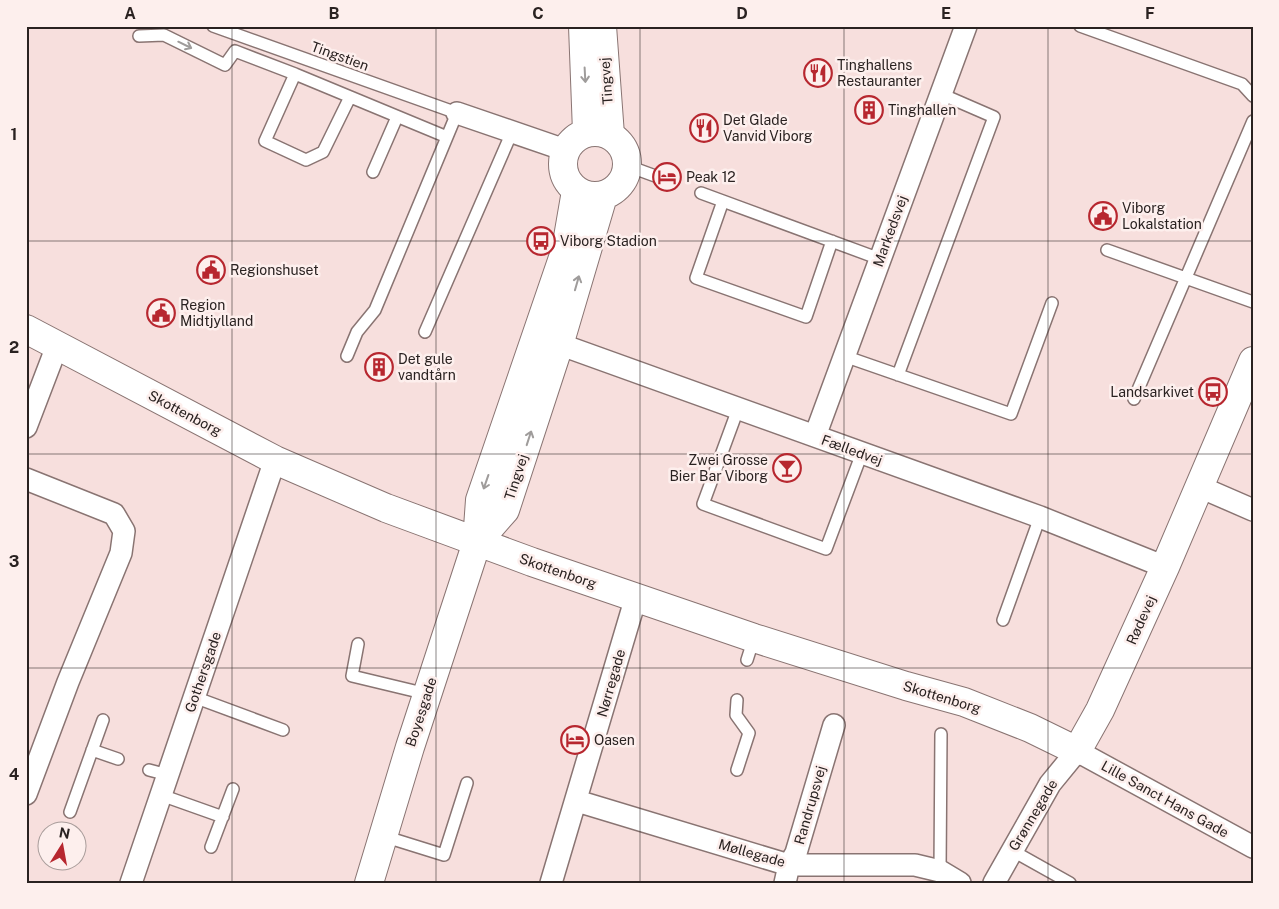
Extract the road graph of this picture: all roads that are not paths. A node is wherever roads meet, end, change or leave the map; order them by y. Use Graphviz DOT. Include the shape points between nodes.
graph roads {
  1 [pos="213,26"];
  2 [pos="583,26"];
  3 [pos="602,26"];
  4 [pos="966,26"];
  5 [pos="1080,26"];
  6 [pos="139,36"];
  7 [pos="295,74"];
  8 [pos="941,94"];
  9 [pos="1253,96"];
  10 [pos="350,97"];
  11 [pos="456,113"];
  12 [pos="398,117"];
  13 [pos="1253,121"];
  14 [pos="512,132"];
  15 [pos="599,134"];
  16 [pos="446,137"];
  17 [pos="565,150"];
  18 [pos="628,166"];
  19 [pos="373,172"];
  20 [pos="658,177"];
  21 [pos="590,193"];
  22 [pos="701,193"];
  23 [pos="723,201"];
  24 [pos="832,241"];
  25 [pos="1106,250"];
  26 [pos="880,259"];
  27 [pos="1186,279"];
  28 [pos="1253,302"];
  29 [pos="1052,303"];
  30 [pos="26,329"];
  31 [pos="426,332"];
  32 [pos="548,341"];
  33 [pos="57,346"];
  34 [pos="347,356"];
  35 [pos="844,356"];
  36 [pos="1253,361"];
  37 [pos="898,375"];
  38 [pos="1134,399"];
  39 [pos="738,409"];
  40 [pos="26,427"];
  41 [pos="815,436"];
  42 [pos="862,453"];
  43 [pos="276,460"];
  44 [pos="26,479"];
  45 [pos="1200,487"];
  46 [pos="1253,510"];
  47 [pos="1040,517"];
  48 [pos="477,542"];
  49 [pos="1165,567"];
  50 [pos="636,597"];
  51 [pos="1003,620"];
  52 [pos="358,644"];
  53 [pos="427,694"];
  54 [pos="194,697"];
  55 [pos="737,700"];
  56 [pos="103,720"];
  57 [pos="834,725"];
  58 [pos="283,730"];
  59 [pos="941,734"];
  60 [pos="92,750"];
  61 [pos="1077,751"];
  62 [pos="118,759"];
  63 [pos="737,770"];
  64 [pos="159,780"];
  65 [pos="467,782"];
  66 [pos="233,789"];
  67 [pos="26,794"];
  68 [pos="577,801"];
  69 [pos="70,812"];
  70 [pos="223,817"];
  71 [pos="383,836"];
  72 [pos="211,847"];
  73 [pos="1253,847"];
  74 [pos="1011,850"];
  75 [pos="940,872"];
  76 [pos="787,874"];
  77 [pos="131,883"];
  78 [pos="369,883"];
  79 [pos="551,883"];
  80 [pos="960,883"];
  81 [pos="994,883"];
  82 [pos="1070,883"];
  1 -- 11 [label="lane, Tingstien"];
  2 -- 15 [label="street, Tingvej, one-way"];
  3 -- 15 [label="street, Tingvej"];
  4 -- 8 [label="street, Markedsvej"];
  5 -- 9 [label="lane" via="1242,84"];
  6 -- 7 [label="lane, one-way" via="164,35 225,65 235,51"];
  7 -- 10 [label="lane"];
  7 -- 10 [label="lane" via="265,141 306,160 323,152"];
  8 -- 26 [label="street, Markedsvej"];
  8 -- 37 [label="lane" via="994,117"];
  10 -- 12 [label="lane"];
  11 -- 14 [label="street"];
  11 -- 16 [label="lane"];
  12 -- 16 [label="lane"];
  12 -- 19 [label="lane"];
  13 -- 27 [label="lane"];
  14 -- 17 [label="street"];
  14 -- 31 [label="lane"];
  15 -- 17 [label="street" via="570,142"];
  15 -- 18 [label="street" via="623,148"];
  16 -- 34 [label="lane" via="375,310 357,332"];
  17 -- 21 [label="street" via="562,162 568,183"];
  18 -- 20 [label="lane"];
  18 -- 21 [label="street" via="623,182 617,188"];
  21 -- 32 [label="street, Tingvej" via="566,249"];
  22 -- 23 [label="lane"];
  23 -- 24 [label="lane"];
  23 -- 24 [label="lane" via="696,278 806,317"];
  24 -- 26 [label="lane"];
  25 -- 27 [label="lane"];
  26 -- 35 [label="street, Markedsvej"];
  27 -- 28 [label="lane"];
  27 -- 38 [label="lane"];
  29 -- 37 [label="lane" via="1011,414"];
  30 -- 33 [label="street, Skottenborg"];
  32 -- 39 [label="street, Fælledvej"];
  32 -- 48 [label="street, Tingvej" via="505,510"];
  33 -- 40 [label="street"];
  33 -- 43 [label="street, Skottenborg"];
  35 -- 37 [label="lane"];
  35 -- 41 [label="street, Markedsvej"];
  36 -- 45 [label="street, Rødevej"];
  39 -- 41 [label="street, Fælledvej"];
  39 -- 42 [label="lane" via="703,504 817,546 826,549"];
  41 -- 42 [label="street, Fælledvej"];
  42 -- 47 [label="street, Fælledvej"];
  43 -- 48 [label="street, Skottenborg" via="386,508"];
  43 -- 54 [label="street, Gothersgade"];
  44 -- 67 [label="street" via="114,514 124,531 121,553"];
  45 -- 46 [label="street"];
  45 -- 49 [label="street, Rødevej"];
  47 -- 49 [label="street, Fælledvej"];
  47 -- 51 [label="lane"];
  48 -- 50 [label="street, Skottenborg"];
  48 -- 53 [label="street, Boyesgade"];
  49 -- 61 [label="street, Rødevej" via="1100,710"];
  50 -- 61 [label="street, Skottenborg" via="751,649 964,702"];
  50 -- 68 [label="street, Nørregade"];
  52 -- 53 [label="lane" via="352,676"];
  53 -- 71 [label="street, Boyesgade"];
  54 -- 58 [label="lane"];
  54 -- 64 [label="street, Gothersgade"];
  55 -- 63 [label="lane" via="736,715 749,733"];
  56 -- 60 [label="lane"];
  57 -- 76 [label="street, Randrupsvej"];
  59 -- 75 [label="lane"];
  60 -- 62 [label="lane"];
  60 -- 69 [label="lane"];
  61 -- 73 [label="street, Lille Sanct Hans Gade"];
  61 -- 74 [label="street, Grønnegade" via="1050,784"];
  64 -- 70 [label="lane"];
  64 -- 77 [label="street, Gothersgade"];
  65 -- 71 [label="lane" via="444,855"];
  66 -- 70 [label="lane"];
  68 -- 76 [label="street, Møllegade"];
  68 -- 79 [label="street, Nørregade"];
  70 -- 72 [label="lane"];
  71 -- 78 [label="street, Boyesgade"];
  74 -- 81 [label="street, Grønnegade"];
  74 -- 82 [label="lane"];
  75 -- 76 [label="street, Møllegade" via="915,865"];
  75 -- 80 [label="street, Møllegade"];
}
